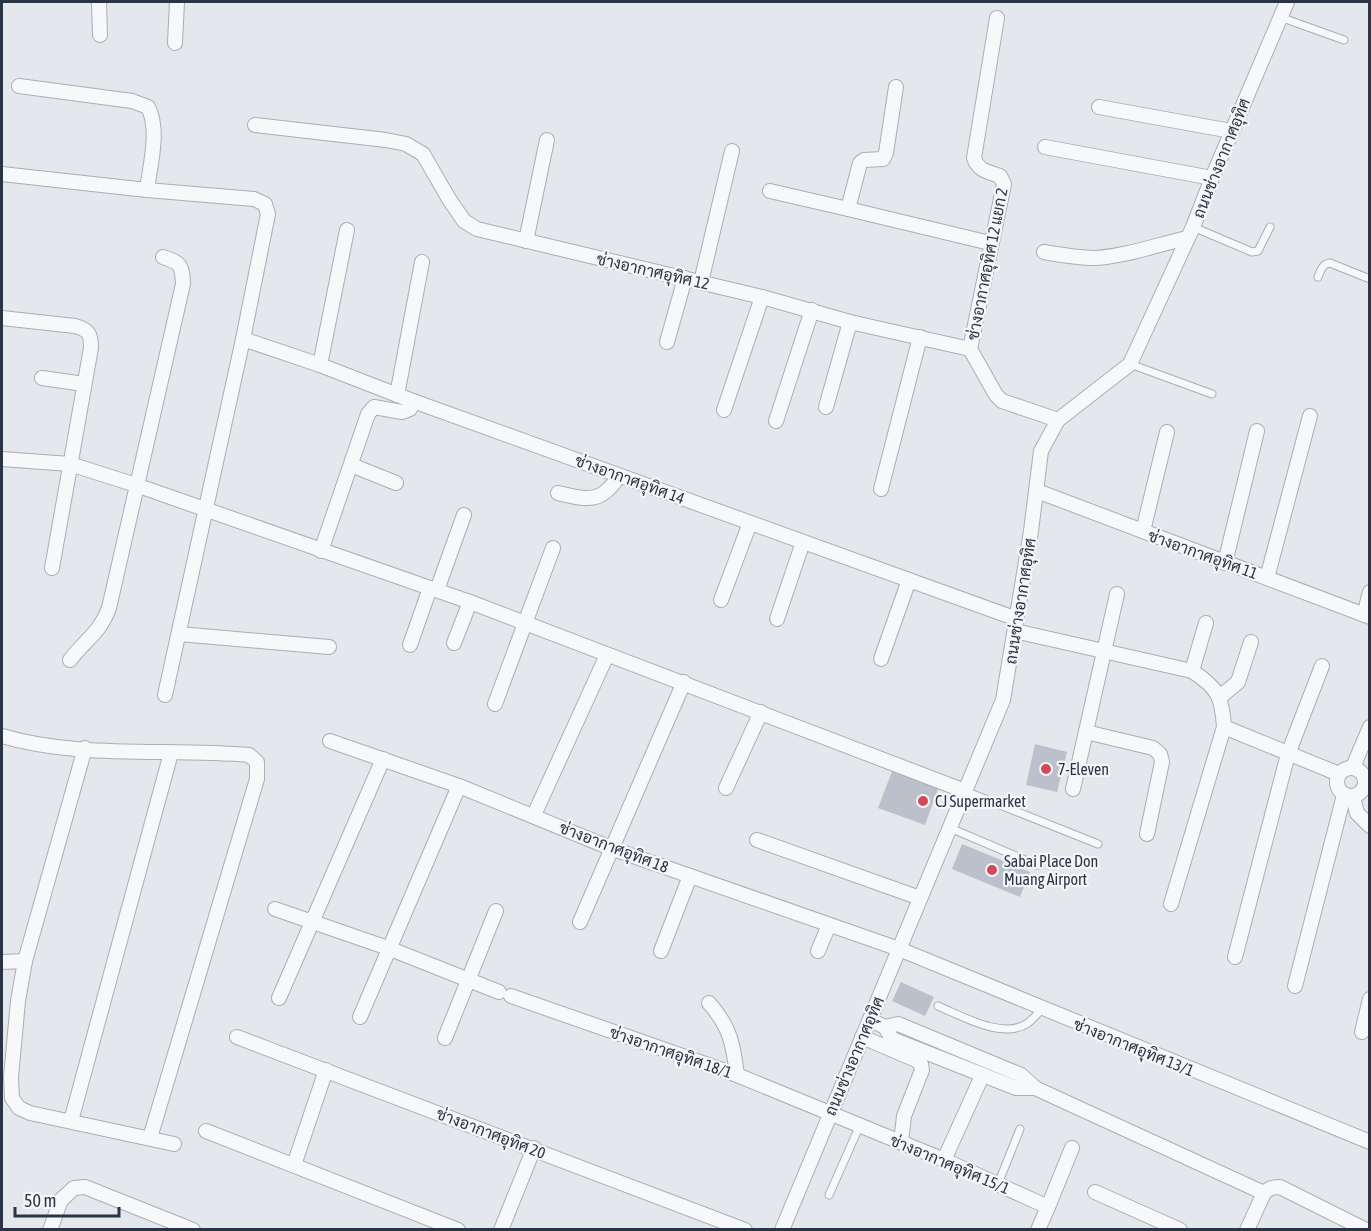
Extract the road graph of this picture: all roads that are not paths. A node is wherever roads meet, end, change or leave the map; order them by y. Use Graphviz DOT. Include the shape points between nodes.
graph roads {
  1 [pos="99,2"];
  2 [pos="177,2"];
  3 [pos="1287,2"];
  4 [pos="1280,16"];
  5 [pos="997,18"];
  6 [pos="100,35"];
  7 [pos="1344,40"];
  8 [pos="175,44"];
  9 [pos="19,86"];
  10 [pos="896,87"];
  11 [pos="1098,107"];
  12 [pos="255,125"];
  13 [pos="1231,131"];
  14 [pos="547,140"];
  15 [pos="1045,147"];
  16 [pos="732,151"];
  17 [pos="2,174"];
  18 [pos="1212,178"];
  19 [pos="147,190"];
  20 [pos="770,191"];
  21 [pos="848,209"];
  22 [pos="1270,227"];
  23 [pos="347,230"];
  24 [pos="1190,232"];
  25 [pos="526,241"];
  26 [pos="990,243"];
  27 [pos="1044,252"];
  28 [pos="163,257"];
  29 [pos="422,262"];
  30 [pos="1318,277"];
  31 [pos="685,278"];
  32 [pos="1370,279"];
  33 [pos="700,282"];
  34 [pos="762,297"];
  35 [pos="812,310"];
  36 [pos="2,318"];
  37 [pos="850,322"];
  38 [pos="920,337"];
  39 [pos="243,339"];
  40 [pos="667,342"];
  41 [pos="970,349"];
  42 [pos="1130,364"];
  43 [pos="320,365"];
  44 [pos="42,378"];
  45 [pos="84,384"];
  46 [pos="1212,394"];
  47 [pos="397,395"];
  48 [pos="413,401"];
  49 [pos="826,407"];
  50 [pos="724,410"];
  51 [pos="1310,416"];
  52 [pos="1058,420"];
  53 [pos="776,421"];
  54 [pos="1257,431"];
  55 [pos="1167,432"];
  56 [pos="2,459"];
  57 [pos="70,464"];
  58 [pos="351,465"];
  59 [pos="619,476"];
  60 [pos="396,483"];
  61 [pos="136,485"];
  62 [pos="881,489"];
  63 [pos="1037,491"];
  64 [pos="558,493"];
  65 [pos="205,509"];
  66 [pos="464,514"];
  67 [pos="750,523"];
  68 [pos="1143,531"];
  69 [pos="803,542"];
  70 [pos="553,548"];
  71 [pos="321,551"];
  72 [pos="1225,563"];
  73 [pos="52,568"];
  74 [pos="1267,578"];
  75 [pos="909,580"];
  76 [pos="434,589"];
  77 [pos="1370,592"];
  78 [pos="1117,594"];
  79 [pos="721,600"];
  80 [pos="470,602"];
  81 [pos="1367,616"];
  82 [pos="777,619"];
  83 [pos="526,623"];
  84 [pos="1206,623"];
  85 [pos="1016,625"];
  86 [pos="179,634"];
  87 [pos="1251,642"];
  88 [pos="454,643"];
  89 [pos="410,645"];
  90 [pos="329,647"];
  91 [pos="1104,651"];
  92 [pos="607,655"];
  93 [pos="880,659"];
  94 [pos="70,660"];
  95 [pos="1322,666"];
  96 [pos="1192,671"];
  97 [pos="684,682"];
  98 [pos="165,695"];
  99 [pos="1220,697"];
  100 [pos="495,704"];
  101 [pos="761,712"];
  102 [pos="1224,727"];
  103 [pos="1370,727"];
  104 [pos="1086,732"];
  105 [pos="2,736"];
  106 [pos="330,741"];
  107 [pos="85,748"];
  108 [pos="171,753"];
  109 [pos="1288,753"];
  110 [pos="383,759"];
  111 [pos="1353,767"];
  112 [pos="1339,774"];
  113 [pos="1367,779"];
  114 [pos="459,786"];
  115 [pos="726,788"];
  116 [pos="1073,789"];
  117 [pos="965,791"];
  118 [pos="1349,796"];
  119 [pos="534,815"];
  120 [pos="1370,826"];
  121 [pos="950,828"];
  122 [pos="1147,834"];
  123 [pos="757,840"];
  124 [pos="1098,844"];
  125 [pos="613,849"];
  126 [pos="1037,865"];
  127 [pos="690,876"];
  128 [pos="920,898"];
  129 [pos="1171,904"];
  130 [pos="275,909"];
  131 [pos="496,911"];
  132 [pos="312,922"];
  133 [pos="580,922"];
  134 [pos="829,925"];
  135 [pos="388,948"];
  136 [pos="899,949"];
  137 [pos="661,951"];
  138 [pos="818,951"];
  139 [pos="1235,957"];
  140 [pos="25,961"];
  141 [pos="2,962"];
  142 [pos="469,981"];
  143 [pos="1295,986"];
  144 [pos="279,998"];
  145 [pos="1370,999"];
  146 [pos="709,1004"];
  147 [pos="938,1006"];
  148 [pos="1042,1009"];
  149 [pos="360,1017"];
  150 [pos="870,1019"];
  151 [pos="885,1027"];
  152 [pos="1362,1032"];
  153 [pos="237,1037"];
  154 [pos="862,1037"];
  155 [pos="445,1038"];
  156 [pos="326,1071"];
  157 [pos="736,1075"];
  158 [pos="982,1076"];
  159 [pos="1035,1088"];
  160 [pos="829,1112"];
  161 [pos="71,1121"];
  162 [pos="860,1125"];
  163 [pos="1020,1129"];
  164 [pos="206,1131"];
  165 [pos="150,1138"];
  166 [pos="901,1142"];
  167 [pos="1370,1142"];
  168 [pos="174,1144"];
  169 [pos="534,1148"];
  170 [pos="1072,1148"];
  171 [pos="944,1160"];
  172 [pos="294,1165"];
  173 [pos="998,1184"];
  174 [pos="1095,1192"];
  175 [pos="1264,1193"];
  176 [pos="829,1195"];
  177 [pos="1048,1207"];
  178 [pos="50,1230"];
  179 [pos="193,1230"];
  180 [pos="458,1230"];
  181 [pos="501,1230"];
  182 [pos="745,1230"];
  183 [pos="782,1230"];
  184 [pos="1038,1230"];
  185 [pos="1180,1230"];
  186 [pos="1247,1230"];
  187 [pos="1366,1230"];
  1 -- 6 [label="street"];
  2 -- 8 [label="street"];
  3 -- 4 [label="street, ถนนช่างอากาศอุทิศ"];
  4 -- 7 [label="lane"];
  4 -- 13 [label="street, ถนนช่างอากาศอุทิศ"];
  5 -- 26 [label="street, ช่างอากาศอุทิศ 12 แยก 2" via="974,158 982,170 1003,180"];
  9 -- 19 [label="street" via="148,106 153,131"];
  10 -- 21 [label="street" via="884,159 860,163"];
  11 -- 13 [label="street"];
  12 -- 25 [label="street, ช่างอากาศอุทิศ 12" via="406,144 423,154 464,221 477,229"];
  13 -- 18 [label="street, ถนนช่างอากาศอุทิศ"];
  14 -- 25 [label="street"];
  15 -- 18 [label="street"];
  16 -- 33 [label="street"];
  17 -- 19 [label="street"];
  18 -- 24 [label="street, ถนนช่างอากาศอุทิศ"];
  19 -- 39 [label="street" via="254,199 265,204 268,214"];
  20 -- 21 [label="street"];
  21 -- 26 [label="street"];
  22 -- 24 [label="lane" via="1258,251 1252,252"];
  23 -- 43 [label="street"];
  24 -- 27 [label="street" via="1096,258"];
  24 -- 42 [label="street, ถนนช่างอากาศอุทิศ"];
  25 -- 31 [label="street, ช่างอากาศอุทิศ 12"];
  26 -- 41 [label="street, ช่างอากาศอุทิศ 12 แยก 2"];
  28 -- 61 [label="street" via="177,262 183,284"];
  29 -- 47 [label="street"];
  30 -- 32 [label="lane" via="1325,264 1330,263"];
  31 -- 33 [label="street, ช่างอากาศอุทิศ 12"];
  31 -- 40 [label="street"];
  33 -- 34 [label="street, ช่างอากาศอุทิศ 12"];
  34 -- 35 [label="street, ช่างอากาศอุทิศ 12"];
  34 -- 50 [label="street"];
  35 -- 37 [label="street, ช่างอากาศอุทิศ 12"];
  35 -- 53 [label="street"];
  36 -- 45 [label="street" via="87,330 91,348"];
  37 -- 38 [label="street, ช่างอากาศอุทิศ 12"];
  37 -- 49 [label="street"];
  38 -- 41 [label="street, ช่างอากาศอุทิศ 12"];
  38 -- 62 [label="street"];
  39 -- 43 [label="street, ช่างอากาศอุทิศ 14"];
  39 -- 65 [label="street"];
  41 -- 52 [label="street" via="1002,401"];
  42 -- 46 [label="lane"];
  42 -- 52 [label="street, ถนนช่างอากาศอุทิศ"];
  43 -- 47 [label="street, ช่างอากาศอุทิศ 14"];
  44 -- 45 [label="street"];
  45 -- 57 [label="street"];
  47 -- 48 [label="street, ช่างอากาศอุทิศ 14"];
  48 -- 58 [label="street" via="410,409 402,412 374,407"];
  48 -- 59 [label="street, ช่างอากาศอุทิศ 14"];
  51 -- 74 [label="street"];
  52 -- 63 [label="street, ถนนช่างอากาศอุทิศ" via="1041,451"];
  54 -- 72 [label="street"];
  55 -- 68 [label="street"];
  56 -- 57 [label="street"];
  57 -- 61 [label="street"];
  57 -- 73 [label="street"];
  58 -- 60 [label="street"];
  58 -- 71 [label="street"];
  59 -- 64 [label="street" via="601,496 587,500"];
  59 -- 67 [label="street, ช่างอากาศอุทิศ 14"];
  61 -- 65 [label="street"];
  61 -- 94 [label="street" via="104,622"];
  63 -- 68 [label="street, ช่างอากาศอุทิศ 11"];
  63 -- 85 [label="street, ถนนช่างอากาศอุทิศ"];
  65 -- 71 [label="street"];
  65 -- 86 [label="street"];
  66 -- 76 [label="street"];
  67 -- 69 [label="street, ช่างอากาศอุทิศ 14"];
  67 -- 79 [label="street"];
  68 -- 72 [label="street, ช่างอากาศอุทิศ 11"];
  69 -- 75 [label="street, ช่างอากาศอุทิศ 14"];
  69 -- 82 [label="street"];
  70 -- 83 [label="street"];
  71 -- 76 [label="street"];
  72 -- 74 [label="street, ช่างอากาศอุทิศ 11"];
  74 -- 81 [label="street, ช่างอากาศอุทิศ 11"];
  75 -- 85 [label="street, ช่างอากาศอุทิศ 14"];
  75 -- 93 [label="street"];
  76 -- 80 [label="street"];
  76 -- 89 [label="street"];
  77 -- 81 [label="street"];
  78 -- 91 [label="street"];
  80 -- 83 [label="street"];
  80 -- 88 [label="street"];
  83 -- 92 [label="street"];
  83 -- 100 [label="street"];
  84 -- 96 [label="street"];
  85 -- 91 [label="street, ช่างอากาศอุทิศ 14"];
  85 -- 117 [label="street, ถนนช่างอากาศอุทิศ" via="1003,700"];
  86 -- 90 [label="street"];
  86 -- 98 [label="street"];
  87 -- 99 [label="street" via="1238,682"];
  91 -- 96 [label="street, ช่างอากาศอุทิศ 14"];
  91 -- 104 [label="street"];
  92 -- 97 [label="street"];
  92 -- 119 [label="street"];
  95 -- 109 [label="street"];
  96 -- 99 [label="street"];
  97 -- 101 [label="street"];
  97 -- 125 [label="street"];
  99 -- 102 [label="street"];
  101 -- 115 [label="street"];
  101 -- 117 [label="street"];
  102 -- 109 [label="street"];
  102 -- 129 [label="street"];
  103 -- 111 [label="street"];
  104 -- 116 [label="street"];
  104 -- 122 [label="street" via="1153,748 1160,754 1162,762"];
  105 -- 107 [label="street" via="39,745"];
  106 -- 110 [label="street, ช่างอากาศอุทิศ 18"];
  107 -- 108 [label="street"];
  107 -- 140 [label="street"];
  108 -- 161 [label="street"];
  108 -- 165 [label="street" via="249,755 257,762 257,779"];
  109 -- 112 [label="street"];
  109 -- 139 [label="street"];
  110 -- 114 [label="street, ช่างอากาศอุทิศ 18"];
  110 -- 132 [label="street"];
  111 -- 112 [label="street"];
  111 -- 113 [label="street"];
  112 -- 118 [label="street" via="1338,790"];
  113 -- 118 [label="street" via="1360,793"];
  114 -- 119 [label="street, ช่างอากาศอุทิศ 18"];
  114 -- 135 [label="street"];
  117 -- 121 [label="street, ถนนช่างอากาศอุทิศ"];
  117 -- 124 [label="lane"];
  118 -- 120 [label="street" via="1357,813"];
  118 -- 143 [label="street"];
  119 -- 125 [label="street, ช่างอากาศอุทิศ 18"];
  121 -- 126 [label="lane"];
  121 -- 128 [label="street, ถนนช่างอากาศอุทิศ"];
  123 -- 128 [label="street"];
  125 -- 127 [label="street, ช่างอากาศอุทิศ 18"];
  125 -- 133 [label="street"];
  127 -- 134 [label="street, ช่างอากาศอุทิศ 18"];
  127 -- 137 [label="street"];
  128 -- 136 [label="street, ถนนช่างอากาศอุทิศ"];
  130 -- 132 [label="street, ช่างอากาศอุทิศ 18/1"];
  131 -- 142 [label="street"];
  132 -- 135 [label="street, ช่างอากาศอุทิศ 18/1"];
  132 -- 144 [label="street"];
  134 -- 136 [label="street, ช่างอากาศอุทิศ 18"];
  134 -- 138 [label="street"];
  135 -- 142 [label="street, ช่างอากาศอุทิศ 18/1"];
  135 -- 149 [label="street"];
  136 -- 148 [label="street, ช่างอากาศอุทิศ 13/1"];
  136 -- 150 [label="street, ถนนช่างอากาศอุทิศ"];
  140 -- 141 [label="street"];
  140 -- 161 [label="street" via="15,1032 12,1098 19,1108 30,1113"];
  142 -- 155 [label="street"];
  142 -- 157 [label="street, ช่างอากาศอุทิศ 18/1"];
  145 -- 152 [label="street"];
  146 -- 157 [label="street" via="722,1019 732,1044"];
  147 -- 148 [label="lane" via="997,1029 1013,1029 1028,1023"];
  148 -- 167 [label="street, ช่างอากาศอุทิศ 13/1"];
  150 -- 151 [label="street"];
  150 -- 154 [label="street, ถนนช่างอากาศอุทิศ"];
  151 -- 158 [label="street" via="892,1039"];
  151 -- 159 [label="street" via="898,1024 1021,1075"];
  153 -- 156 [label="street, ช่างอากาศอุทิศ 20"];
  154 -- 160 [label="street, ถนนช่างอากาศอุทิศ"];
  154 -- 166 [label="street" via="921,1064 904,1116"];
  156 -- 169 [label="street, ช่างอากาศอุทิศ 20"];
  156 -- 172 [label="street"];
  157 -- 160 [label="street, ช่างอากาศอุทิศ 18/1"];
  158 -- 159 [label="street" via="1016,1088"];
  158 -- 171 [label="street"];
  159 -- 175 [label="street"];
  160 -- 162 [label="street, ช่างอากาศอุทิศ 15/1"];
  160 -- 183 [label="street, ถนนช่างอากาศอุทิศ"];
  161 -- 165 [label="street"];
  162 -- 166 [label="street, ช่างอากาศอุทิศ 15/1"];
  162 -- 176 [label="lane"];
  163 -- 173 [label="lane"];
  164 -- 172 [label="street"];
  165 -- 168 [label="street"];
  166 -- 171 [label="street, ช่างอากาศอุทิศ 15/1"];
  169 -- 181 [label="street"];
  169 -- 182 [label="street, ช่างอากาศอุทิศ 20"];
  170 -- 177 [label="street"];
  171 -- 173 [label="street, ช่างอากาศอุทิศ 15/1"];
  172 -- 180 [label="street"];
  173 -- 177 [label="street, ช่างอากาศอุทิศ 15/1"];
  174 -- 185 [label="street"];
  175 -- 186 [label="street"];
  175 -- 187 [label="street" via="1280,1187"];
  177 -- 184 [label="street"];
  178 -- 179 [label="street" via="61,1200 74,1188 85,1187"];
}
